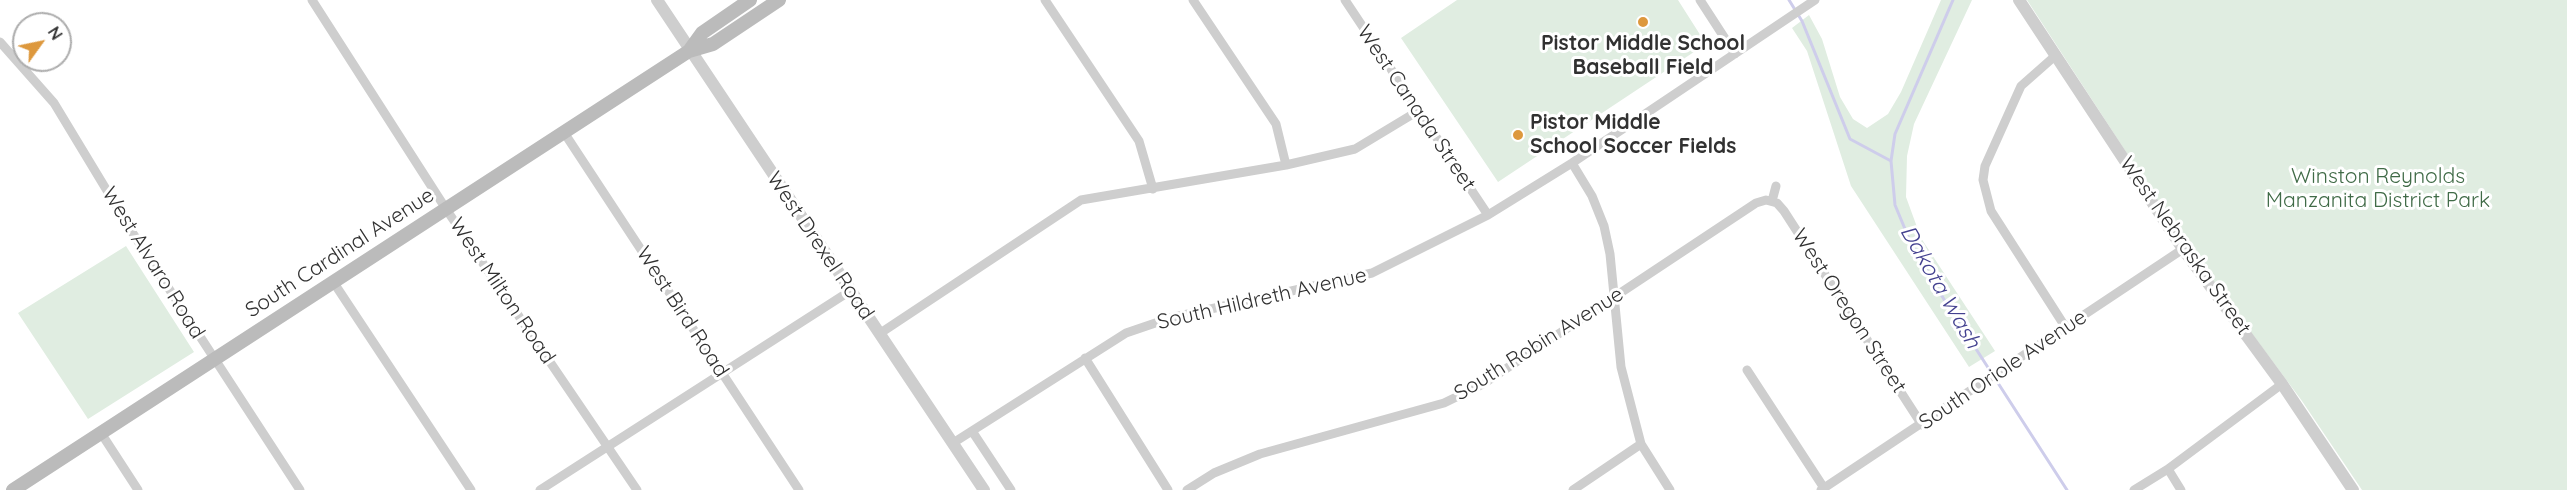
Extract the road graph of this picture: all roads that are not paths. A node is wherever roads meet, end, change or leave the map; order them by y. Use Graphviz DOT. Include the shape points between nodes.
graph roads {
  1 [pos="312,0"];
  2 [pos="657,0"];
  3 [pos="750,0"];
  4 [pos="779,0"];
  5 [pos="1045,0"];
  6 [pos="1193,0"];
  7 [pos="1344,0"];
  8 [pos="1700,0"];
  9 [pos="1815,0"];
  10 [pos="2019,0"];
  11 [pos="0,42"];
  12 [pos="689,51"];
  13 [pos="1736,54"];
  14 [pos="2055,56"];
  15 [pos="1418,111"];
  16 [pos="565,134"];
  17 [pos="1572,163"];
  18 [pos="1286,165"];
  19 [pos="1776,186"];
  20 [pos="1153,189"];
  21 [pos="1772,201"];
  22 [pos="446,209"];
  23 [pos="1488,215"];
  24 [pos="2183,249"];
  25 [pos="334,283"];
  26 [pos="850,291"];
  27 [pos="1614,296"];
  28 [pos="2066,327"];
  29 [pos="879,334"];
  30 [pos="1086,358"];
  31 [pos="215,359"];
  32 [pos="1747,370"];
  33 [pos="722,371"];
  34 [pos="2282,384"];
  35 [pos="1922,425"];
  36 [pos="972,431"];
  37 [pos="101,433"];
  38 [pos="953,443"];
  39 [pos="1641,444"];
  40 [pos="607,446"];
  41 [pos="2168,469"];
  42 [pos="1822,489"];
  43 [pos="13,490"];
  44 [pos="138,490"];
  45 [pos="300,490"];
  46 [pos="471,490"];
  47 [pos="540,490"];
  48 [pos="637,490"];
  49 [pos="799,490"];
  50 [pos="984,490"];
  51 [pos="1011,490"];
  52 [pos="1168,490"];
  53 [pos="1188,490"];
  54 [pos="1573,490"];
  55 [pos="1670,490"];
  56 [pos="2134,490"];
  57 [pos="2181,490"];
  58 [pos="2353,490"];
  1 -- 22 [label="street, West Milton Road"];
  2 -- 12 [label="street, West Drexel Road"];
  3 -- 12 [label="main road, South Cardinal Avenue" via="702,33"];
  4 -- 12 [label="main road, South Cardinal Avenue" via="713,44"];
  5 -- 20 [label="street" via="1139,141"];
  6 -- 18 [label="street" via="1276,124"];
  7 -- 15 [label="street, West Canada Street"];
  8 -- 13 [label="street"];
  9 -- 13 [label="street, South Hildreth Avenue"];
  10 -- 14 [label="street, West Nebraska Street"];
  11 -- 31 [label="street, West Alvaro Road" via="54,103"];
  12 -- 16 [label="main road, South Cardinal Avenue"];
  12 -- 26 [label="street, West Drexel Road"];
  13 -- 17 [label="street, South Hildreth Avenue"];
  14 -- 24 [label="street, West Nebraska Street"];
  14 -- 28 [label="street" via="2021,86 1985,166 1983,180 1991,211"];
  15 -- 18 [label="street" via="1355,149"];
  15 -- 23 [label="street, West Canada Street"];
  16 -- 22 [label="main road, South Cardinal Avenue"];
  16 -- 33 [label="street, West Bird Road"];
  17 -- 23 [label="street, South Hildreth Avenue"];
  17 -- 27 [label="street" via="1599,211 1610,254"];
  18 -- 20 [label="street"];
  19 -- 21 [label="street"];
  20 -- 29 [label="street" via="1081,200"];
  21 -- 27 [label="street, South Robin Avenue" via="1756,203"];
  21 -- 35 [label="street, West Oregon Street" via="1784,211"];
  22 -- 25 [label="main road, South Cardinal Avenue"];
  22 -- 40 [label="street, West Milton Road"];
  23 -- 30 [label="street, South Hildreth Avenue" via="1372,273 1170,318 1126,333"];
  24 -- 28 [label="street, South Oriole Avenue"];
  24 -- 34 [label="street, West Nebraska Street"];
  25 -- 31 [label="main road, South Cardinal Avenue"];
  25 -- 46 [label="street"];
  26 -- 29 [label="street, West Drexel Road"];
  26 -- 33 [label="street"];
  27 -- 39 [label="street" via="1621,367"];
  27 -- 53 [label="street, South Robin Avenue" via="1483,384 1444,403 1260,454 1214,473"];
  28 -- 35 [label="street, South Oriole Avenue"];
  29 -- 38 [label="street, West Drexel Road"];
  30 -- 36 [label="street, South Hildreth Avenue"];
  30 -- 52 [label="street"];
  31 -- 37 [label="main road, South Cardinal Avenue"];
  31 -- 45 [label="street, West Alvaro Road"];
  32 -- 42 [label="street"];
  33 -- 40 [label="street"];
  33 -- 49 [label="street, West Bird Road"];
  34 -- 41 [label="street"];
  34 -- 58 [label="street, West Nebraska Street"];
  35 -- 42 [label="street, South Oriole Avenue"];
  36 -- 38 [label="street, South Hildreth Avenue"];
  36 -- 51 [label="street"];
  37 -- 43 [label="main road, South Cardinal Avenue"];
  37 -- 44 [label="street"];
  38 -- 50 [label="street, West Drexel Road"];
  39 -- 54 [label="street"];
  39 -- 55 [label="street"];
  40 -- 47 [label="street"];
  40 -- 48 [label="street, West Milton Road"];
  41 -- 56 [label="street"];
  41 -- 57 [label="street"];
}
